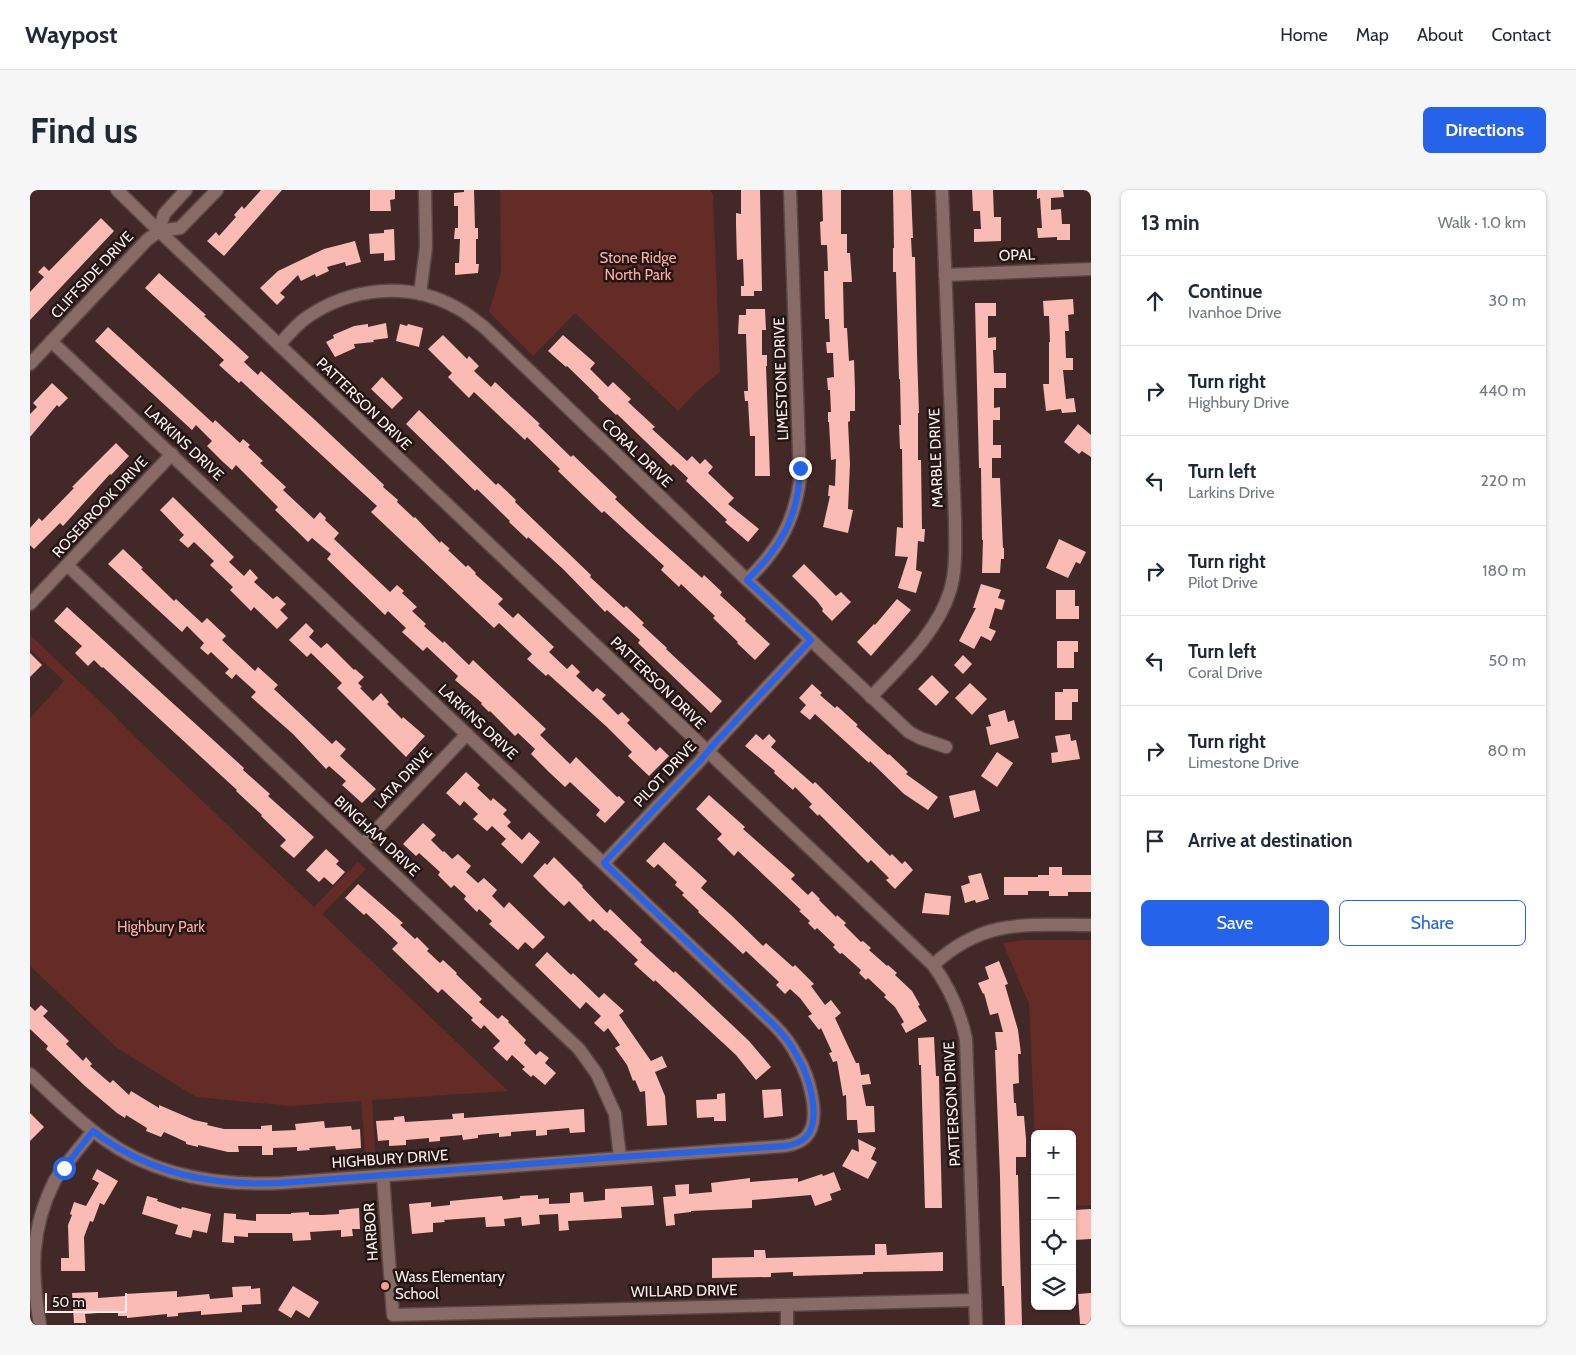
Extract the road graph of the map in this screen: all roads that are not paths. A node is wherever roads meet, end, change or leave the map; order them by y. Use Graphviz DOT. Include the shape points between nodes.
graph roads {
  1 [pos="117,190"];
  2 [pos="186,190"];
  3 [pos="217,190"];
  4 [pos="425,190"];
  5 [pos="790,190"];
  6 [pos="942,190"];
  7 [pos="159,231"];
  8 [pos="1091,269"];
  9 [pos="945,274"];
  10 [pos="420,294"];
  11 [pos="51,341"];
  12 [pos="279,345"];
  13 [pos="30,364"];
  14 [pos="172,454"];
  15 [pos="68,565"];
  16 [pos="747,580"];
  17 [pos="30,604"];
  18 [pos="811,640"];
  19 [pos="871,697"];
  20 [pos="467,734"];
  21 [pos="946,747"];
  22 [pos="708,752"];
  23 [pos="363,844"];
  24 [pos="604,863"];
  25 [pos="1091,925"];
  26 [pos="933,965"];
  27 [pos="30,1074"];
  28 [pos="93,1131"];
  29 [pos="785,1146"];
  30 [pos="620,1157"];
  31 [pos="383,1176"];
  32 [pos="33,1222"];
  33 [pos="975,1300"];
  34 [pos="787,1305"];
  35 [pos="393,1315"];
  36 [pos="40,1325"];
  37 [pos="787,1325"];
  38 [pos="976,1325"];
  1 -- 7 [label="street, PATTERSON DRIVE"];
  2 -- 7 [label="street, CLIFFSIDE DRIVE" via="164,214"];
  3 -- 7 [label="street, CLIFFSIDE DRIVE" via="180,228"];
  4 -- 10 [label="street" via="426,247"];
  5 -- 16 [label="street, LIMESTONE DRIVE" via="800,480 796,506 783,536 767,560"];
  6 -- 9 [label="street, MARBLE DRIVE"];
  7 -- 11 [label="street, CLIFFSIDE DRIVE"];
  7 -- 12 [label="street, PATTERSON DRIVE"];
  8 -- 9 [label="street, OPAL"];
  9 -- 19 [label="street, MARBLE DRIVE" via="956,550 951,590 922,642"];
  10 -- 12 [label="street, CORAL DRIVE" via="386,290 337,301 304,319"];
  10 -- 16 [label="street, CORAL DRIVE" via="458,308 485,328"];
  11 -- 13 [label="street, CLIFFSIDE DRIVE"];
  11 -- 14 [label="street, LARKINS DRIVE"];
  12 -- 22 [label="street, PATTERSON DRIVE"];
  14 -- 15 [label="street, ROSEBROOK DRIVE"];
  14 -- 20 [label="street, LARKINS DRIVE"];
  15 -- 17 [label="street, ROSEBROOK DRIVE"];
  15 -- 23 [label="street, BINGHAM DRIVE"];
  16 -- 18 [label="street, CORAL DRIVE"];
  18 -- 19 [label="street, CORAL DRIVE"];
  18 -- 22 [label="street, PILOT DRIVE"];
  19 -- 21 [label="street, CORAL DRIVE" via="909,732"];
  20 -- 23 [label="street, LATA DRIVE"];
  20 -- 24 [label="street, LARKINS DRIVE"];
  22 -- 24 [label="street, PILOT DRIVE"];
  22 -- 26 [label="street, PATTERSON DRIVE"];
  23 -- 30 [label="street, BINGHAM DRIVE" via="579,1049 597,1074 615,1114"];
  24 -- 29 [label="street, LARKINS DRIVE" via="774,1025 797,1056 808,1084 813,1122 805,1137"];
  25 -- 26 [label="street" via="999,928 964,941"];
  26 -- 33 [label="street, PATTERSON DRIVE" via="954,999 966,1038"];
  27 -- 28 [label="street, HIGHBURY DRIVE"];
  28 -- 31 [label="street, HIGHBURY DRIVE" via="118,1149 152,1165 215,1182 261,1184"];
  28 -- 32 [label="street" via="55,1180"];
  29 -- 30 [label="street, HIGHBURY DRIVE"];
  30 -- 31 [label="street, HIGHBURY DRIVE"];
  31 -- 35 [label="street, HARBOR"];
  32 -- 36 [label="street" via="33,1281"];
  33 -- 34 [label="street, WILLARD DRIVE"];
  33 -- 38 [label="street, PATTERSON DRIVE"];
  34 -- 35 [label="street, WILLARD DRIVE"];
  34 -- 37 [label="street"];
}
